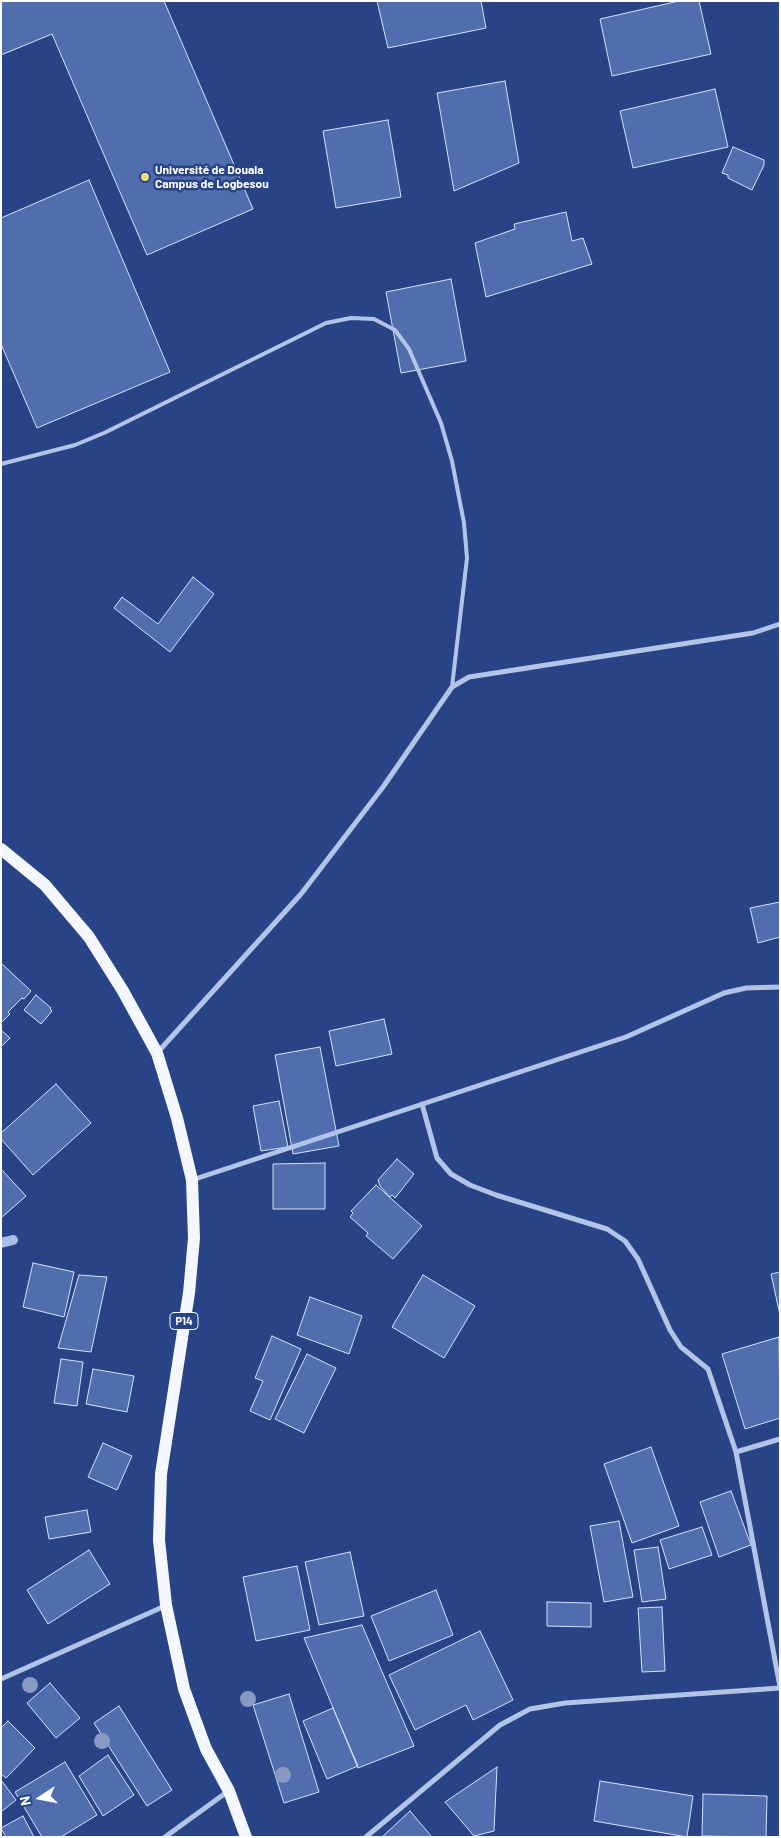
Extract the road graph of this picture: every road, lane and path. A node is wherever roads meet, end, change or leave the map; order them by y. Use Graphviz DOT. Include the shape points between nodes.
graph roads {
  1 [pos="1,464"];
  2 [pos="780,624"];
  3 [pos="452,687"];
  4 [pos="1,849"];
  5 [pos="780,987"];
  6 [pos="156,1053"];
  7 [pos="422,1104"];
  8 [pos="192,1180"];
  9 [pos="780,1438"];
  10 [pos="736,1452"];
  11 [pos="166,1606"];
  12 [pos="1,1679"];
  13 [pos="780,1688"];
  14 [pos="229,1791"];
  15 [pos="165,1837"];
  16 [pos="246,1837"];
  17 [pos="366,1837"];
  1 -- 3 [label="lane" via="75,445 104,433 326,323 351,318 374,319 395,330 409,349 441,423 452,461 467,558"];
  2 -- 3 [label="street" via="753,633 469,677"];
  3 -- 6 [label="street" via="383,787 301,894"];
  4 -- 6 [label="main road, P14" via="45,885 89,936 124,991"];
  5 -- 7 [label="street" via="746,988 724,993 626,1037"];
  6 -- 8 [label="main road, P14"];
  7 -- 8 [label="street"];
  7 -- 10 [label="street" via="436,1158 451,1174 496,1195 607,1229 625,1241 638,1259 670,1330 681,1347 708,1370"];
  8 -- 11 [label="main road, P14" via="194,1238 189,1293 161,1474 159,1540"];
  9 -- 10 [label="street"];
  10 -- 13 [label="street"];
  11 -- 12 [label="street"];
  11 -- 14 [label="main road, P14" via="184,1689 206,1749"];
  13 -- 17 [label="street" via="565,1703 530,1709 500,1725"];
  14 -- 15 [label="street"];
  14 -- 16 [label="main road, P14"];
}
